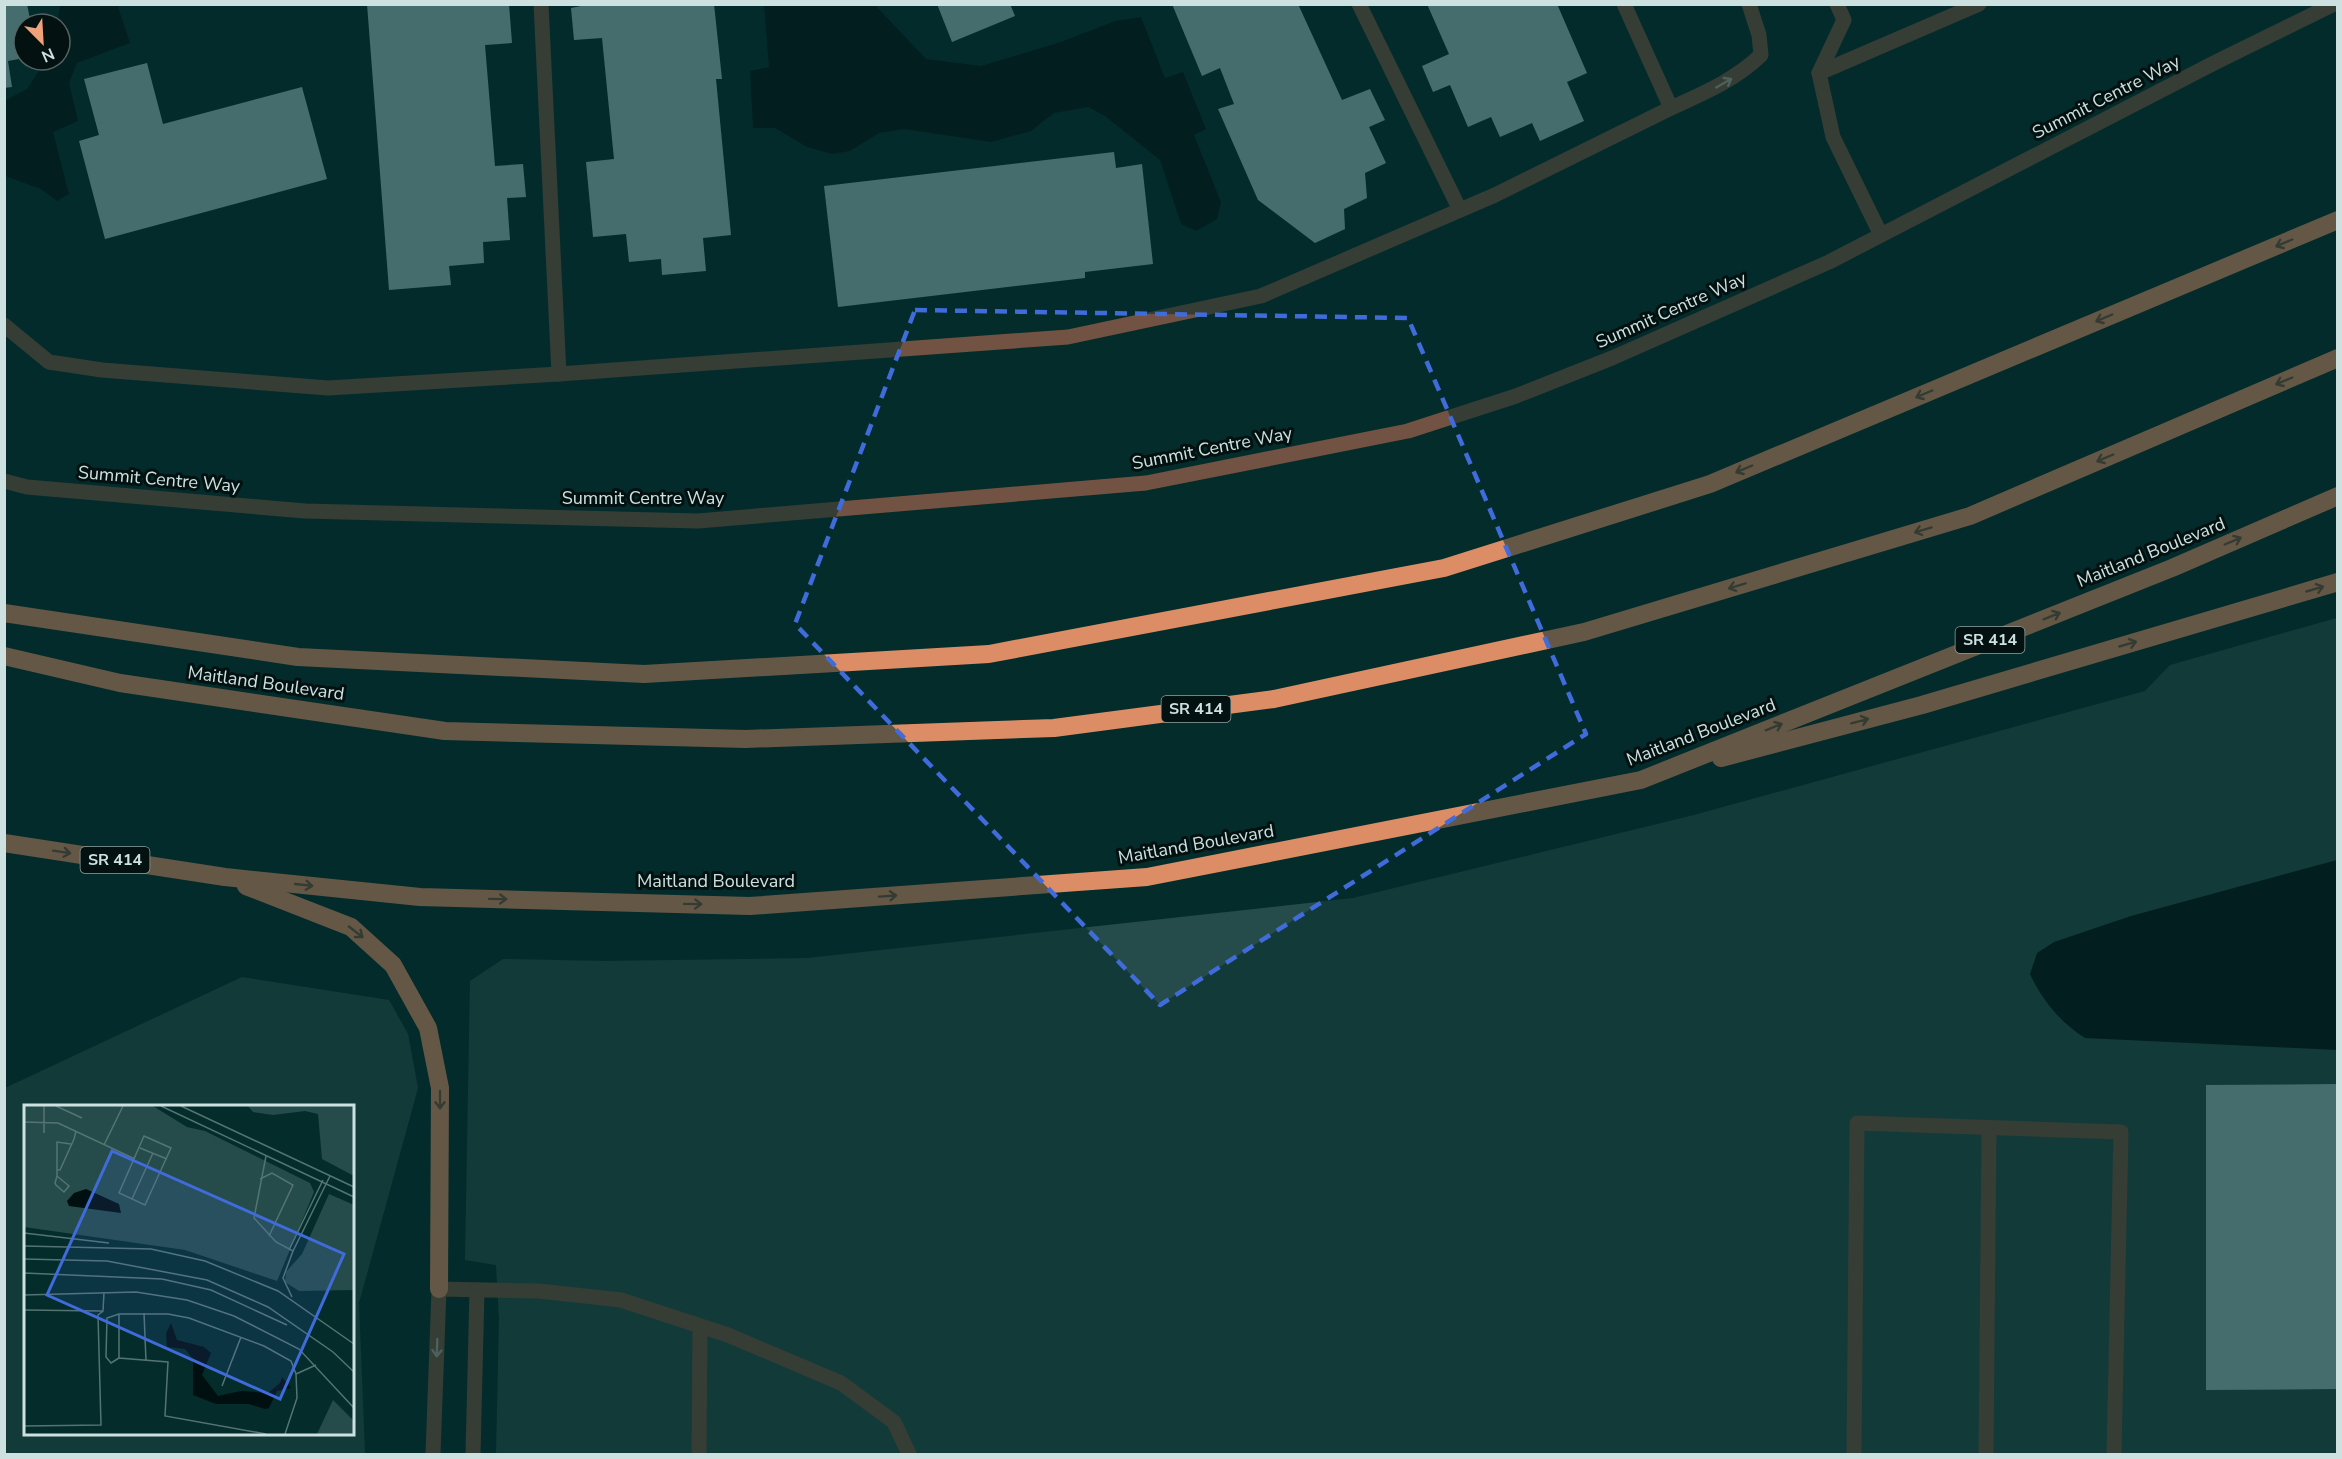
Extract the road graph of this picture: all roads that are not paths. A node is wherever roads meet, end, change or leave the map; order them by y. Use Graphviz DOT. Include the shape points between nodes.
graph roads {
  1 [pos="541,4"];
  2 [pos="1359,4"];
  3 [pos="1624,4"];
  4 [pos="1749,4"];
  5 [pos="1837,4"];
  6 [pos="1979,4"];
  7 [pos="2334,4"];
  8 [pos="1819,73"];
  9 [pos="1671,108"];
  10 [pos="1460,210"];
  11 [pos="2337,220"];
  12 [pos="1881,235"];
  13 [pos="4,325"];
  14 [pos="2337,358"];
  15 [pos="559,374"];
  16 [pos="4,481"];
  17 [pos="2337,496"];
  18 [pos="2337,582"];
  19 [pos="4,613"];
  20 [pos="4,656"];
  21 [pos="1641,780"];
  22 [pos="4,843"];
  23 [pos="225,877"];
  24 [pos="1989,1128"];
  25 [pos="439,1289"];
  26 [pos="477,1290"];
  27 [pos="700,1326"];
  28 [pos="433,1455"];
  29 [pos="473,1455"];
  30 [pos="699,1455"];
  31 [pos="909,1455"];
  32 [pos="1854,1455"];
  33 [pos="1986,1455"];
  34 [pos="2114,1455"];
  1 -- 15 [label="street"];
  2 -- 10 [label="street"];
  3 -- 9 [label="street"];
  9 -- 4 [label="street, one-way" via="1746,70 1761,55"];
  5 -- 8 [label="street" via="1844,20"];
  6 -- 8 [label="street"];
  7 -- 12 [label="street, Summit Centre Way"];
  8 -- 12 [label="street" via="1833,137"];
  9 -- 10 [label="street"];
  10 -- 15 [label="street" via="1261,296 1068,338"];
  11 -- 19 [label="highway, one-way" via="1710,484 1444,568 989,654 632,673 298,657"];
  12 -- 16 [label="street, Summit Centre Way" via="1612,358 1516,396 1408,431 1146,483 698,521 305,511 27,487"];
  13 -- 15 [label="street" via="50,362 102,370 328,387"];
  14 -- 20 [label="highway, Maitland Boulevard / SR 414, one-way" via="1970,516 1584,632 1274,699 1054,728 746,739 446,731 120,683"];
  21 -- 17 [label="highway, Maitland Boulevard / SR 414, one-way" via="2172,568"];
  21 -- 18 [label="highway, one-way" via="1922,705"];
  23 -- 21 [label="highway, Maitland Boulevard / SR 414, one-way" via="420,897 762,905 1147,877"];
  22 -- 23 [label="highway, Maitland Boulevard / SR 414, one-way"];
  23 -- 25 [label="highway, one-way" via="351,927 393,965 428,1028 440,1088"];
  24 -- 32 [label="street" via="1857,1123"];
  24 -- 33 [label="street"];
  24 -- 34 [label="street" via="2121,1132"];
  25 -- 26 [label="street"];
  25 -- 28 [label="street, one-way"];
  26 -- 27 [label="street" via="539,1291 621,1300"];
  26 -- 29 [label="street"];
  27 -- 30 [label="street"];
  27 -- 31 [label="street" via="841,1383 894,1422"];
}
